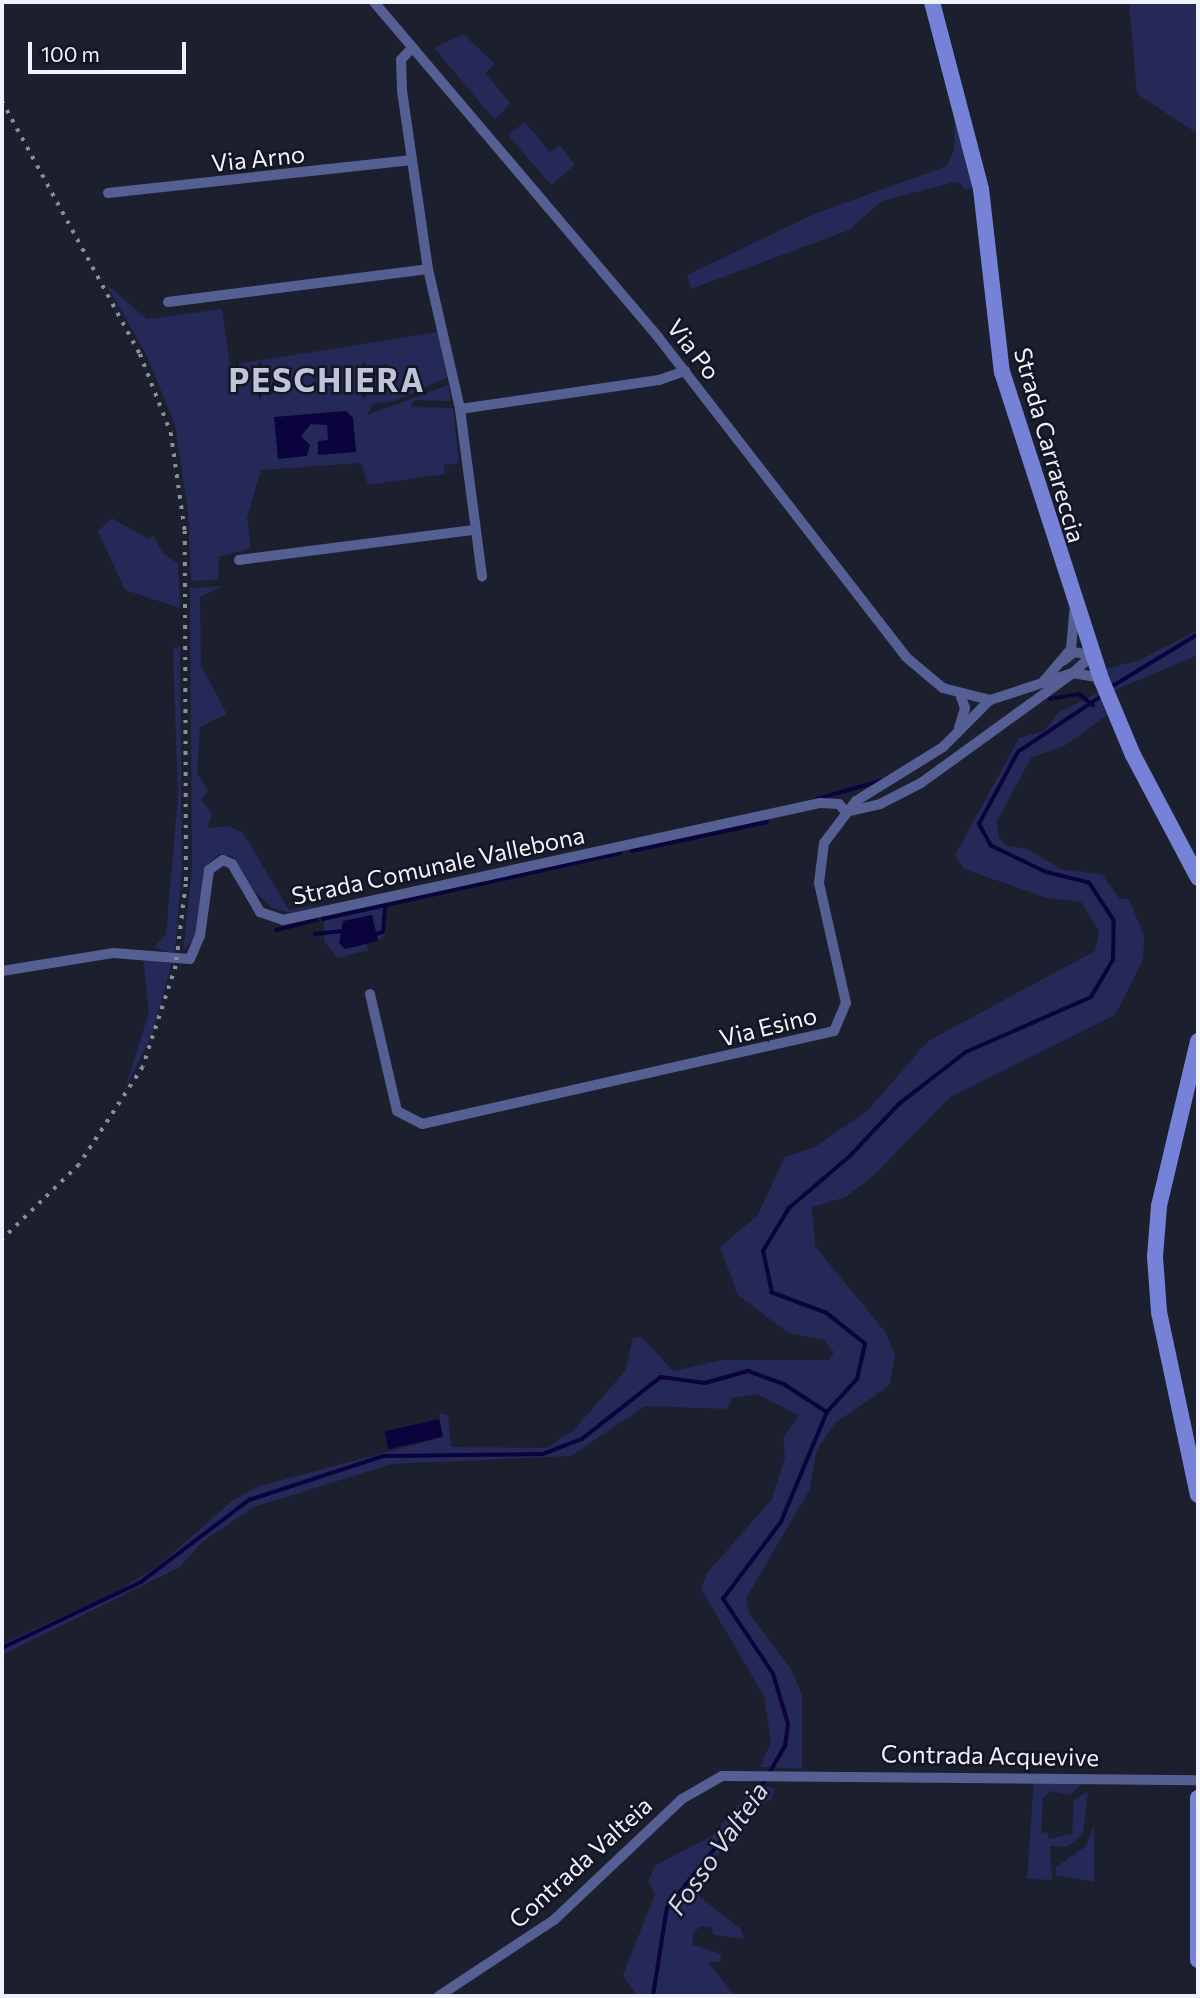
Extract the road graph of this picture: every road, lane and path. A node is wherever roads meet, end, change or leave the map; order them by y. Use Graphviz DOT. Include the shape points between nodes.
graph roads {
  1 [pos="374,2"];
  2 [pos="932,2"];
  3 [pos="412,48"];
  4 [pos="412,160"];
  5 [pos="108,193"];
  6 [pos="428,269"];
  7 [pos="168,302"];
  8 [pos="685,371"];
  9 [pos="460,409"];
  10 [pos="474,530"];
  11 [pos="239,560"];
  12 [pos="482,577"];
  13 [pos="1073,598"];
  14 [pos="1092,654"];
  15 [pos="1063,661"];
  16 [pos="1073,673"];
  17 [pos="1101,680"];
  18 [pos="1042,683"];
  19 [pos="961,697"];
  20 [pos="990,700"];
  21 [pos="1000,725"];
  22 [pos="957,734"];
  23 [pos="846,812"];
  24 [pos="1198,878"];
  25 [pos="2,971"];
  26 [pos="370,994"];
  27 [pos="1198,1041"];
  28 [pos="1198,1494"];
  29 [pos="781,1774"];
  30 [pos="1198,1780"];
  31 [pos="1198,1798"];
  32 [pos="1198,1960"];
  33 [pos="439,1996"];
  1 -- 3 [label="street, Via Po"];
  2 -- 13 [label="main road, Strada Carrareccia" via="983,199 1002,372"];
  3 -- 4 [label="street" via="401,60"];
  3 -- 8 [label="street, Via Po"];
  4 -- 5 [label="street, Via Arno"];
  4 -- 6 [label="street"];
  6 -- 7 [label="street"];
  6 -- 9 [label="street"];
  8 -- 9 [label="street" via="659,380"];
  8 -- 19 [label="street, Via Po" via="906,657"];
  9 -- 10 [label="street"];
  10 -- 11 [label="street"];
  10 -- 12 [label="street"];
  13 -- 14 [label="main road, Strada Carrareccia"];
  13 -- 15 [label="street" via="1075,636"];
  14 -- 15 [label="street" via="1074,652"];
  14 -- 16 [label="street"];
  14 -- 17 [label="main road, Strada Carrareccia"];
  15 -- 18 [label="street"];
  16 -- 17 [label="street"];
  16 -- 18 [label="street"];
  16 -- 21 [label="street"];
  17 -- 24 [label="main road, Strada Carrareccia" via="1133,755"];
  18 -- 20 [label="street"];
  19 -- 20 [label="street"];
  19 -- 22 [label="street" via="965,714"];
  20 -- 21 [label="street" via="1001,709"];
  20 -- 22 [label="street, Via Esino"];
  21 -- 23 [label="street" via="921,783 880,804"];
  22 -- 23 [label="street, Via Esino"];
  23 -- 25 [label="street, Strada Comunale Vallebona" via="839,804 820,803 283,920 260,912 232,864 223,860 209,870 200,936 190,959 113,953"];
  23 -- 26 [label="street, Via Esino" via="824,843 818,867 846,1003 838,1027 826,1035 422,1125 397,1111"];
  27 -- 28 [label="main road" via="1160,1206 1155,1256 1159,1312"];
  29 -- 30 [label="street, Contrada Acquevive"];
  29 -- 33 [label="street, Contrada Valteia" via="722,1776 682,1799 554,1920"];
  31 -- 32 [label="main road"];
}
